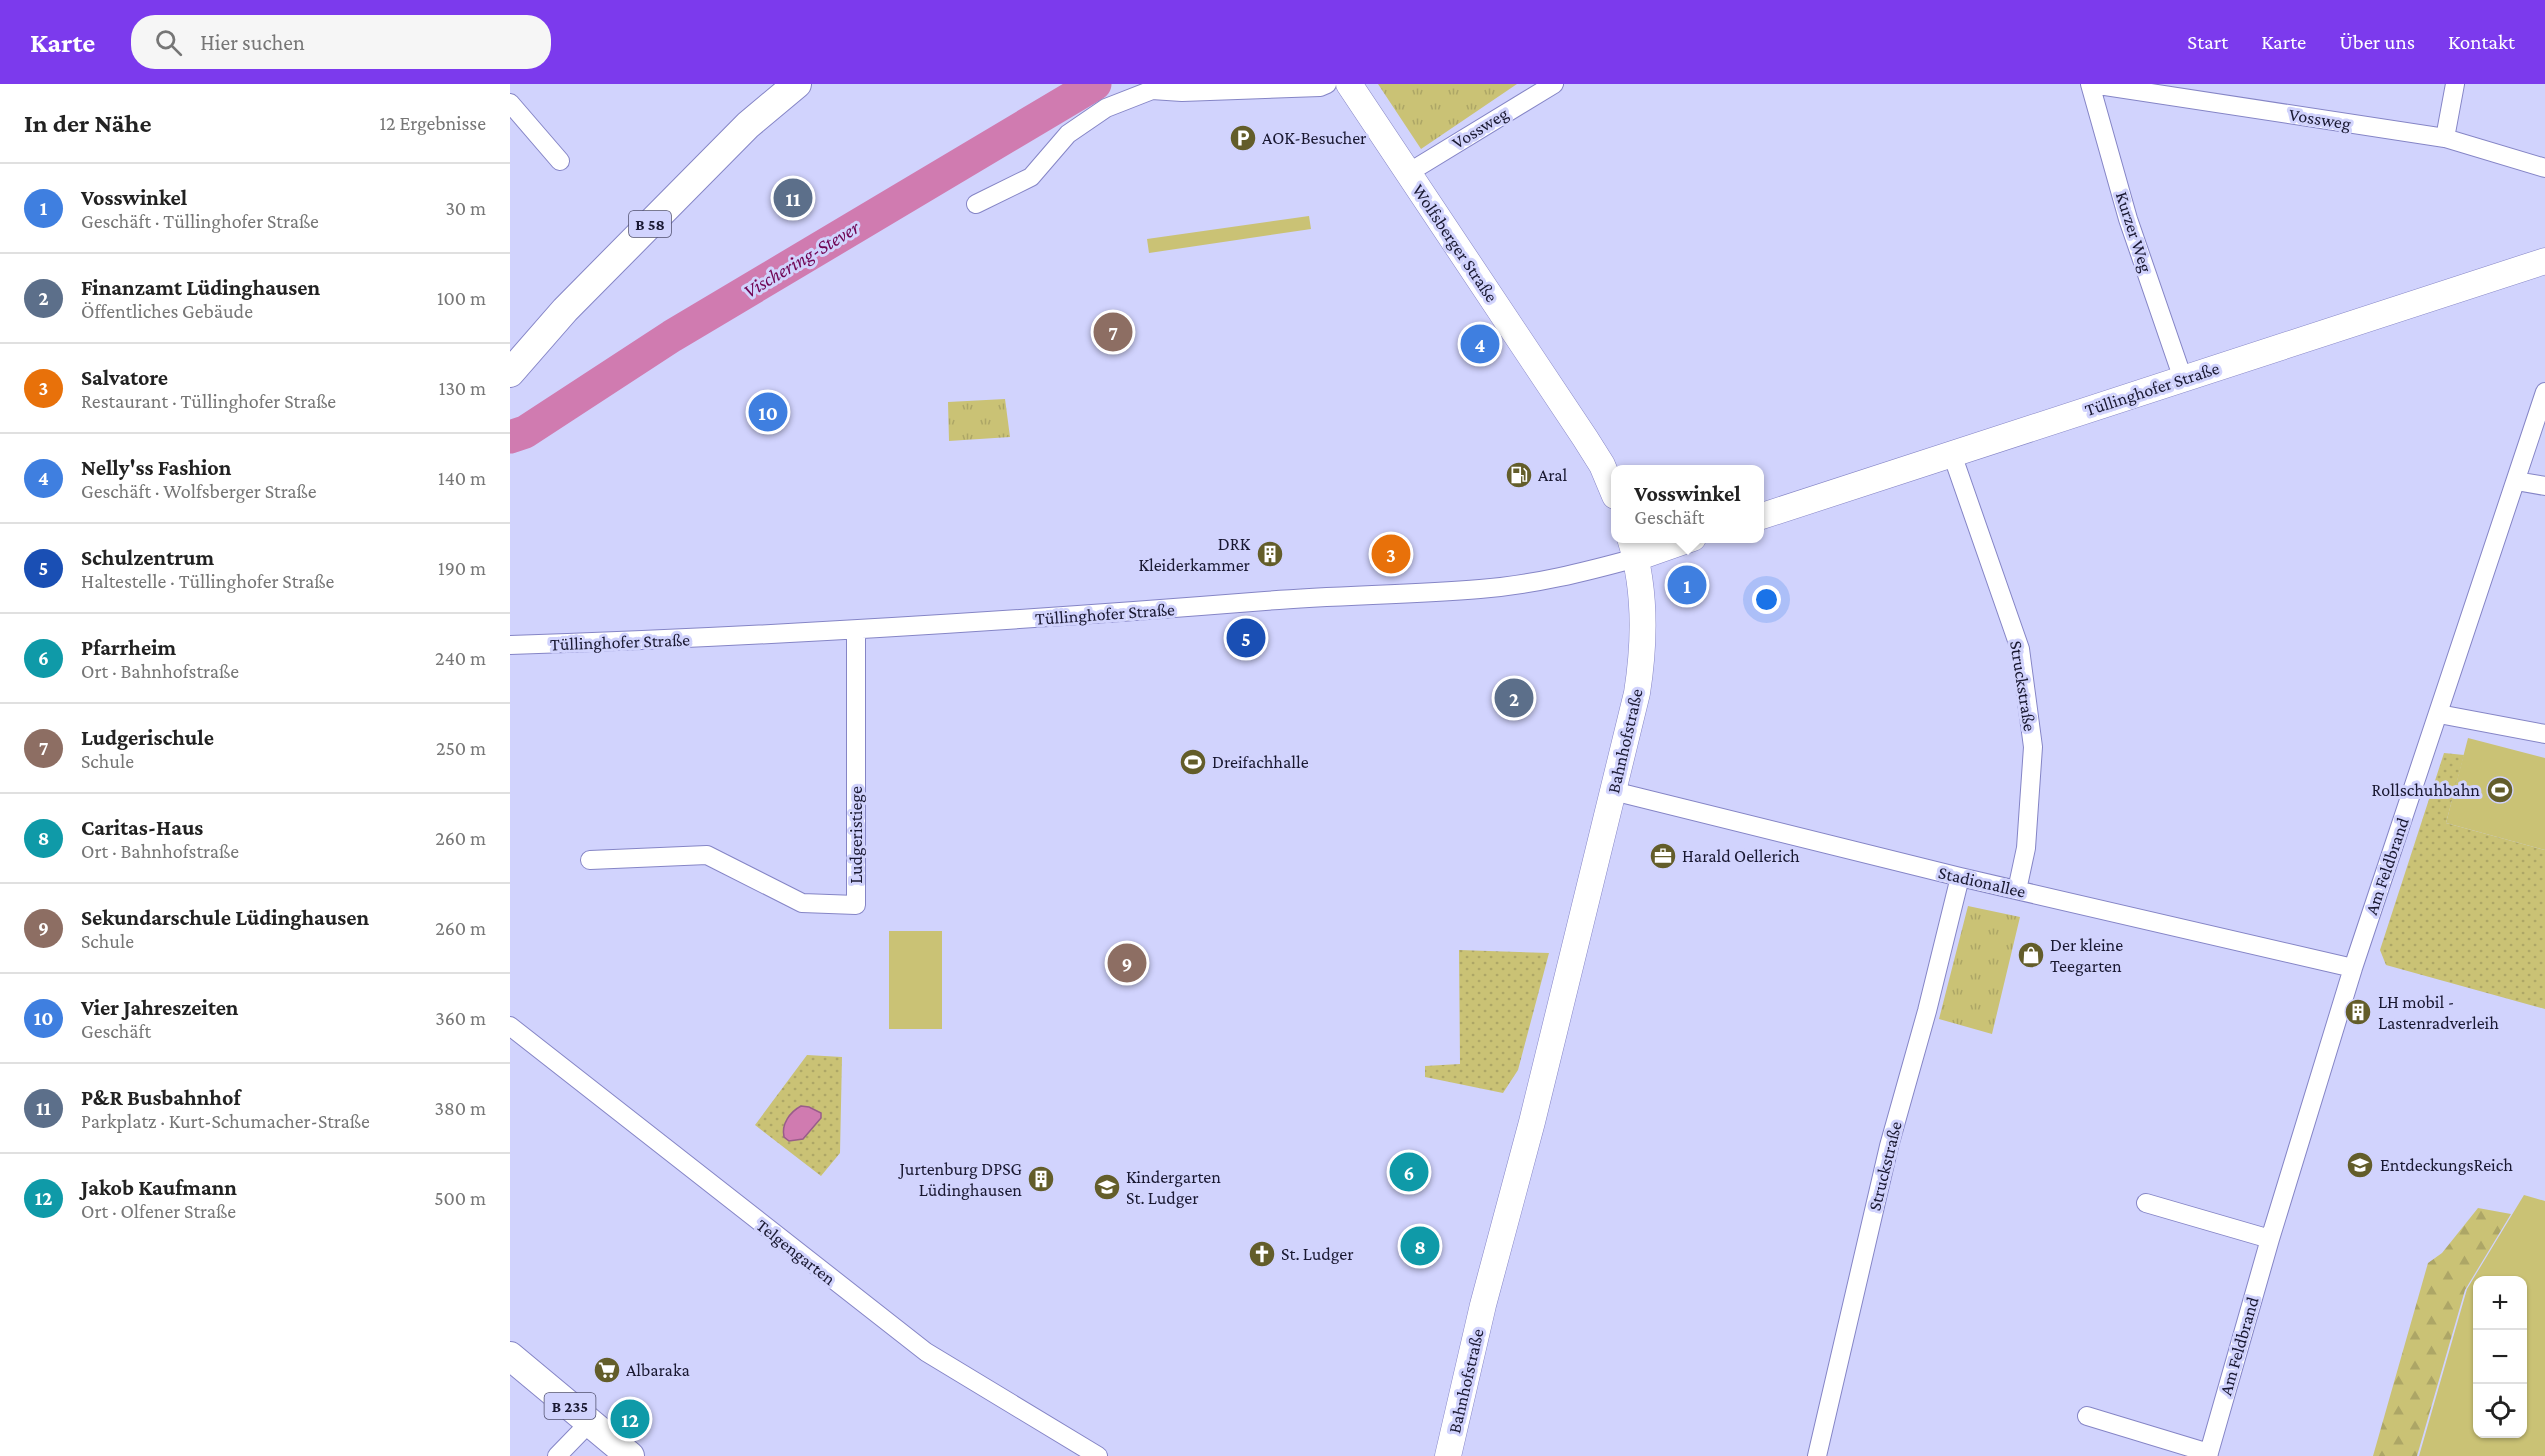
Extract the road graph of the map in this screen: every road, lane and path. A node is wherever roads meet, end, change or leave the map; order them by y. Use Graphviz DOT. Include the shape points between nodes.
graph roads {
  1 [pos="797,84"];
  2 [pos="1327,84"];
  3 [pos="1348,84"];
  4 [pos="1554,84"];
  5 [pos="2091,84"];
  6 [pos="2455,84"];
  7 [pos="510,103"];
  8 [pos="2445,138"];
  9 [pos="560,161"];
  10 [pos="2545,168"];
  11 [pos="1408,173"];
  12 [pos="976,204"];
  13 [pos="2545,261"];
  14 [pos="510,373"];
  15 [pos="2183,379"];
  16 [pos="2545,392"];
  17 [pos="1952,454"];
  18 [pos="2516,481"];
  19 [pos="1611,486"];
  20 [pos="2545,486"];
  21 [pos="1764,515"];
  22 [pos="1664,543"];
  23 [pos="1633,548"];
  24 [pos="856,630"];
  25 [pos="510,645"];
  26 [pos="2439,714"];
  27 [pos="2545,734"];
  28 [pos="1613,791"];
  29 [pos="590,860"];
  30 [pos="1960,878"];
  31 [pos="2017,890"];
  32 [pos="2353,968"];
  33 [pos="510,1026"];
  34 [pos="2146,1203"];
  35 [pos="2270,1239"];
  36 [pos="510,1356"];
  37 [pos="2087,1416"];
  38 [pos="591,1422"];
  39 [pos="1452,1455"];
  40 [pos="2209,1455"];
  41 [pos="557,1456"];
  42 [pos="630,1456"];
  43 [pos="1098,1456"];
  44 [pos="1817,1456"];
  1 -- 14 [label="main road, B 58" via="732,142 565,310"];
  2 -- 12 [label="street" via="1182,92 1152,90 1106,108 1068,134 1031,177"];
  3 -- 11 [label="main road, Wolfsberger Straße"];
  4 -- 11 [label="street, Vossweg"];
  5 -- 8 [label="street, Vossweg"];
  5 -- 15 [label="street, Kurzer Weg" via="2128,219"];
  6 -- 8 [label="street"];
  7 -- 9 [label="street"];
  8 -- 10 [label="street, Vossweg"];
  11 -- 19 [label="main road, Wolfsberger Straße" via="1585,438"];
  13 -- 15 [label="main road, Tüllinghofer Straße"];
  15 -- 17 [label="main road, Tüllinghofer Straße"];
  16 -- 18 [label="street, Am Feldbrand"];
  17 -- 21 [label="main road, Tüllinghofer Straße"];
  17 -- 31 [label="street, Struckstraße" via="2020,649 2033,747 2026,848"];
  18 -- 20 [label="street"];
  18 -- 26 [label="street, Am Feldbrand"];
  22 -- 23 [label="main road, Tüllinghofer Straße"];
  23 -- 24 [label="street, Tüllinghofer Straße" via="1556,578 1483,589"];
  23 -- 28 [label="main road, Bahnhofstraße" via="1642,604 1642,663"];
  24 -- 25 [label="street, Tüllinghofer Straße"];
  24 -- 29 [label="street, Ludgeristiege" via="856,905 802,903 707,855"];
  26 -- 27 [label="street"];
  26 -- 32 [label="street, Am Feldbrand"];
  28 -- 30 [label="street, Stadionallee"];
  28 -- 39 [label="main road, Bahnhofstraße" via="1483,1305"];
  30 -- 31 [label="street, Stadionallee"];
  30 -- 44 [label="street, Struckstraße" via="1889,1146"];
  31 -- 32 [label="street, Stadionallee"];
  32 -- 35 [label="street, Am Feldbrand"];
  33 -- 43 [label="street, Telgengarten" via="926,1352"];
  34 -- 35 [label="street"];
  35 -- 40 [label="street, Am Feldbrand"];
  36 -- 38 [label="main road, B 235"];
  37 -- 40 [label="street, Am Feldbrand"];
  38 -- 41 [label="street"];
  38 -- 42 [label="main road, B 235"];
}
